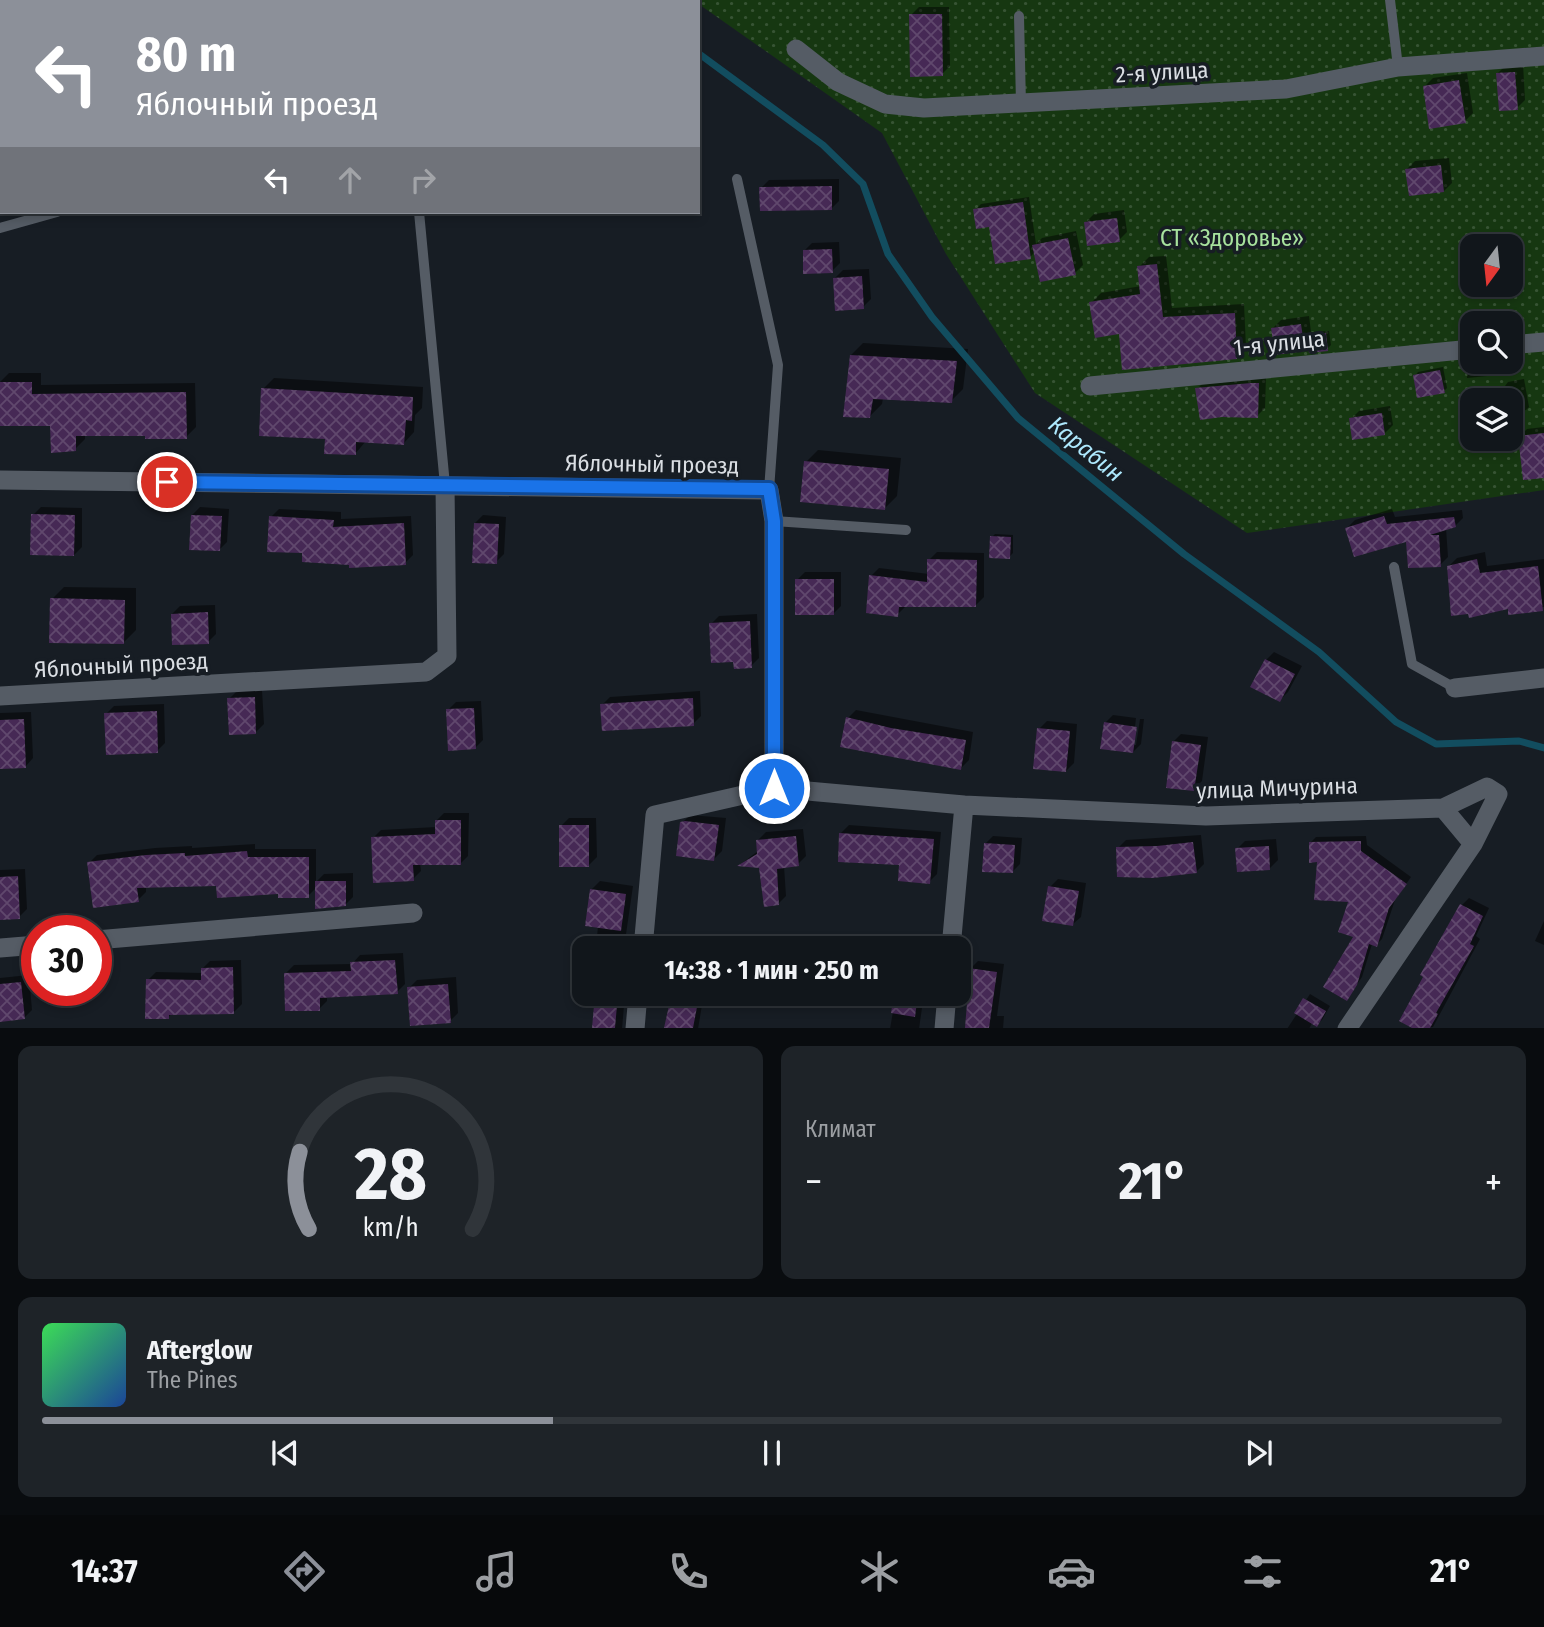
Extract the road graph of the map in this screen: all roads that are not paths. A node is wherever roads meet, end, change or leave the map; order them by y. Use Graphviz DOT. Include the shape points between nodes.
graph roads {
  1 [pos="1390,0"];
  2 [pos="1019,16"];
  3 [pos="796,49"];
  4 [pos="1544,56"];
  5 [pos="1398,68"];
  6 [pos="1021,105"];
  7 [pos="737,179"];
  8 [pos="50,214"];
  9 [pos="419,214"];
  10 [pos="0,228"];
  11 [pos="1544,342"];
  12 [pos="1523,344"];
  13 [pos="1460,350"];
  14 [pos="1090,386"];
  15 [pos="0,480"];
  16 [pos="445,485"];
  17 [pos="769,489"];
  18 [pos="774,521"];
  19 [pos="906,530"];
  20 [pos="1394,568"];
  21 [pos="1544,678"];
  22 [pos="1455,688"];
  23 [pos="0,696"];
  24 [pos="774,788"];
  25 [pos="964,805"];
  26 [pos="1443,807"];
  27 [pos="1473,844"];
  28 [pos="413,912"];
  29 [pos="644,936"];
  30 [pos="952,936"];
  31 [pos="112,939"];
  32 [pos="21,946"];
  33 [pos="0,948"];
  34 [pos="637,1006"];
  35 [pos="946,1006"];
  36 [pos="635,1028"];
  37 [pos="944,1028"];
  38 [pos="1347,1028"];
  1 -- 5 [label="lane"];
  2 -- 6 [label="lane"];
  3 -- 6 [label="street, 2-я улица" via="838,82 886,104 924,108"];
  4 -- 5 [label="street, 2-я улица"];
  5 -- 6 [label="street, 2-я улица" via="1286,89"];
  7 -- 17 [label="lane" via="778,365"];
  8 -- 10 [label="lane"];
  9 -- 16 [label="lane"];
  11 -- 12 [label="street"];
  13 -- 14 [label="street, 1-я улица"];
  15 -- 16 [label="street, Яблочный проезд"];
  16 -- 17 [label="street, Яблочный проезд"];
  16 -- 23 [label="street, Яблочный проезд" via="447,656 426,672"];
  17 -- 18 [label="street, Яблочный проезд"];
  18 -- 19 [label="lane"];
  18 -- 24 [label="street, Яблочный проезд"];
  20 -- 22 [label="lane" via="1412,664"];
  21 -- 22 [label="street"];
  24 -- 25 [label="street, улица Мичурина"];
  24 -- 29 [label="street, улица Мичурина" via="655,815"];
  25 -- 26 [label="street, улица Мичурина" via="1206,816"];
  25 -- 30 [label="street"];
  26 -- 27 [label="street"];
  26 -- 27 [label="street, улица Мичурина" via="1487,787 1497,794"];
  27 -- 38 [label="street, улица Мичурина"];
  28 -- 31 [label="street"];
  32 -- 33 [label="street"];
  34 -- 36 [label="street"];
  35 -- 37 [label="street"];
}
